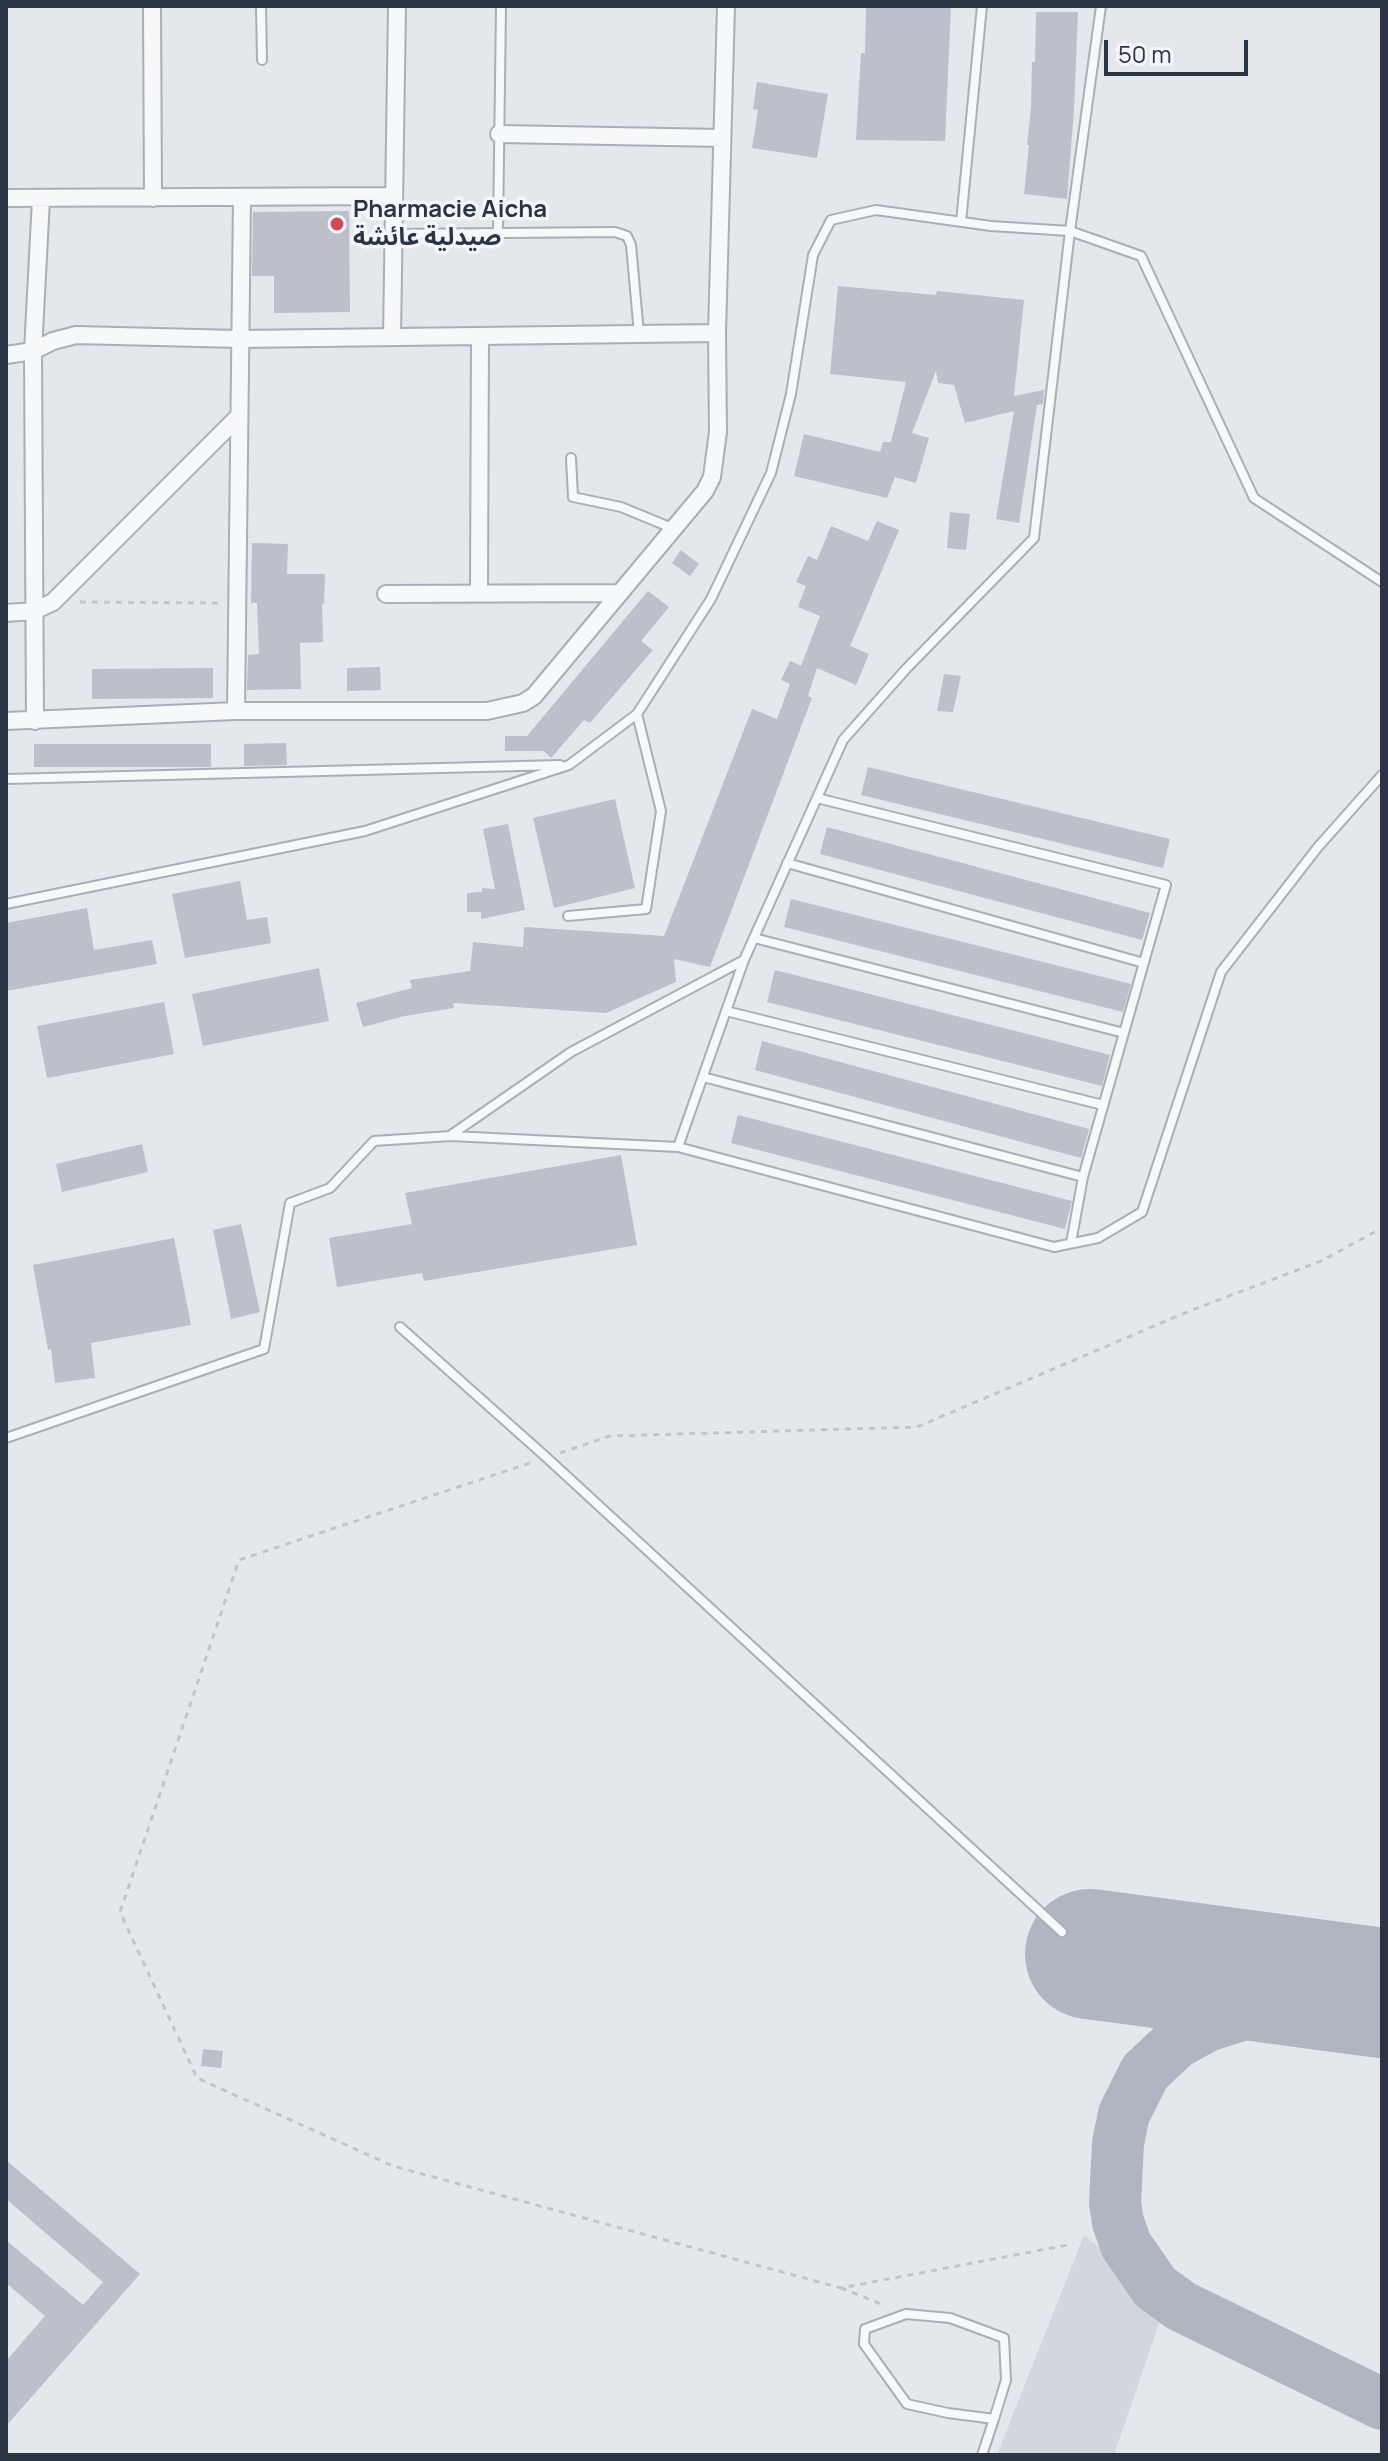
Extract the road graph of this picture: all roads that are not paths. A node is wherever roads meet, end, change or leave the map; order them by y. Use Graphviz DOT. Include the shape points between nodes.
graph roads {
  1 [pos="152,6"];
  2 [pos="261,6"];
  3 [pos="397,6"];
  4 [pos="501,6"];
  5 [pos="726,6"];
  6 [pos="982,6"];
  7 [pos="1101,6"];
  8 [pos="262,60"];
  9 [pos="499,134"];
  10 [pos="722,138"];
  11 [pos="394,196"];
  12 [pos="6,198"];
  13 [pos="153,198"];
  14 [pos="242,198"];
  15 [pos="41,199"];
  16 [pos="961,222"];
  17 [pos="498,231"];
  18 [pos="1070,231"];
  19 [pos="393,234"];
  20 [pos="717,333"];
  21 [pos="639,334"];
  22 [pos="392,337"];
  23 [pos="480,337"];
  24 [pos="239,339"];
  25 [pos="33,351"];
  26 [pos="6,355"];
  27 [pos="239,416"];
  28 [pos="571,458"];
  29 [pos="673,529"];
  30 [pos="1382,582"];
  31 [pos="479,593"];
  32 [pos="620,593"];
  33 [pos="386,594"];
  34 [pos="34,611"];
  35 [pos="6,613"];
  36 [pos="236,711"];
  37 [pos="637,714"];
  38 [pos="6,721"];
  39 [pos="35,721"];
  40 [pos="569,765"];
  41 [pos="1382,775"];
  42 [pos="6,779"];
  43 [pos="817,798"];
  44 [pos="787,863"];
  45 [pos="6,904"];
  46 [pos="568,916"];
  47 [pos="754,938"];
  48 [pos="744,960"];
  49 [pos="1144,963"];
  50 [pos="726,1011"];
  51 [pos="1124,1033"];
  52 [pos="703,1077"];
  53 [pos="1103,1105"];
  54 [pos="451,1136"];
  55 [pos="678,1147"];
  56 [pos="1083,1177"];
  57 [pos="1071,1243"];
  58 [pos="400,1327"];
  59 [pos="6,1438"];
  60 [pos="1062,1932"];
  61 [pos="994,2419"];
  62 [pos="982,2455"];
  1 -- 13 [label="street"];
  2 -- 8 [label="lane"];
  3 -- 11 [label="street"];
  4 -- 9 [label="lane"];
  5 -- 10 [label="street"];
  6 -- 16 [label="lane"];
  7 -- 18 [label="lane"];
  9 -- 10 [label="street"];
  9 -- 17 [label="lane"];
  10 -- 20 [label="street"];
  11 -- 14 [label="street"];
  11 -- 19 [label="street"];
  12 -- 15 [label="street"];
  13 -- 14 [label="street"];
  13 -- 15 [label="street"];
  14 -- 24 [label="street"];
  15 -- 25 [label="street"];
  16 -- 18 [label="lane"];
  16 -- 37 [label="lane" via="876,210 831,220 813,255 791,394 771,473 711,599"];
  17 -- 19 [label="lane"];
  17 -- 21 [label="lane" via="627,236"];
  18 -- 30 [label="lane" via="1141,256 1254,498"];
  18 -- 43 [label="lane" via="1034,538 843,740"];
  19 -- 22 [label="street"];
  20 -- 21 [label="street"];
  20 -- 29 [label="street" via="716,463 705,491"];
  21 -- 23 [label="street"];
  22 -- 23 [label="street"];
  22 -- 24 [label="street"];
  23 -- 31 [label="street"];
  24 -- 25 [label="street" via="76,335"];
  24 -- 27 [label="street"];
  25 -- 26 [label="street"];
  25 -- 34 [label="street"];
  27 -- 34 [label="street" via="53,602"];
  27 -- 36 [label="street"];
  28 -- 29 [label="lane" via="573,497 621,507"];
  29 -- 32 [label="street"];
  31 -- 32 [label="street"];
  31 -- 33 [label="street"];
  32 -- 36 [label="street" via="523,703 487,711"];
  34 -- 35 [label="street"];
  34 -- 39 [label="street"];
  36 -- 39 [label="street"];
  37 -- 40 [label="lane"];
  37 -- 46 [label="lane" via="661,811 646,909"];
  38 -- 39 [label="street"];
  40 -- 42 [label="lane"];
  40 -- 45 [label="lane" via="365,831"];
  41 -- 57 [label="lane" via="1221,972 1142,1212 1098,1238"];
  43 -- 44 [label="lane"];
  43 -- 49 [label="lane" via="1166,885"];
  44 -- 47 [label="lane"];
  44 -- 49 [label="lane"];
  47 -- 48 [label="lane"];
  47 -- 51 [label="lane"];
  48 -- 50 [label="lane"];
  48 -- 54 [label="lane" via="571,1052"];
  49 -- 51 [label="lane"];
  50 -- 52 [label="lane"];
  50 -- 53 [label="lane"];
  51 -- 53 [label="lane"];
  52 -- 55 [label="lane"];
  52 -- 56 [label="lane"];
  53 -- 56 [label="lane"];
  54 -- 55 [label="lane"];
  54 -- 59 [label="lane" via="374,1141 330,1188 290,1203 264,1349"];
  55 -- 57 [label="lane" via="1054,1247"];
  56 -- 57 [label="lane"];
  58 -- 60 [label="lane"];
  61 -- 61 [label="lane" via="1006,2380 1004,2338 950,2318 906,2314 865,2329 864,2344 907,2404"];
  61 -- 62 [label="lane"];
}
